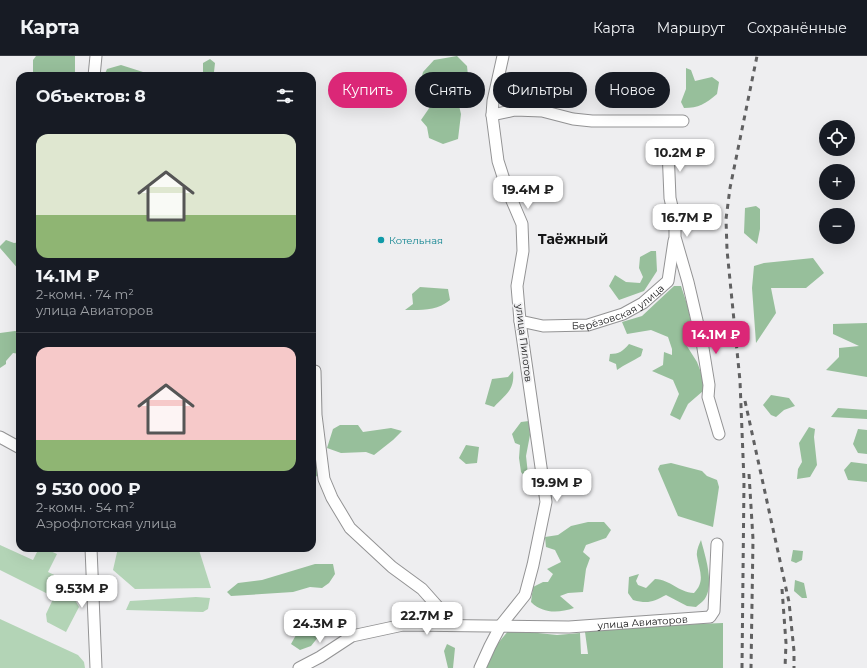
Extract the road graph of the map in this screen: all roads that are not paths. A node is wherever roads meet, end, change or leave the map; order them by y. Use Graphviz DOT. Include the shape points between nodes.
graph roads {
  1 [pos="96,56"];
  2 [pos="503,56"];
  3 [pos="94,72"];
  4 [pos="492,115"];
  5 [pos="683,121"];
  6 [pos="668,149"];
  7 [pos="675,237"];
  8 [pos="520,321"];
  9 [pos="316,415"];
  10 [pos="719,434"];
  11 [pos="0,437"];
  12 [pos="16,446"];
  13 [pos="717,544"];
  14 [pos="92,552"];
  15 [pos="454,625"];
  16 [pos="502,625"];
  17 [pos="96,668"];
  18 [pos="299,668"];
  19 [pos="480,668"];
  1 -- 3 [label="street"];
  2 -- 4 [label="street, улица Пилотов"];
  4 -- 5 [label="street" via="515,110 542,111 592,121"];
  4 -- 8 [label="street, улица Пилотов" via="498,161 522,224 523,251 517,286"];
  6 -- 7 [label="street"];
  7 -- 8 [label="street, Берёзовская улица" via="668,281 643,303 623,314 588,325 543,326"];
  7 -- 10 [label="street" via="702,342 710,385 708,397"];
  8 -- 16 [label="street, улица Пилотов" via="546,502 525,594"];
  9 -- 15 [label="street" via="324,479 350,528 392,567 422,589"];
  11 -- 12 [label="street"];
  13 -- 16 [label="street, улица Авиаторов" via="714,611 710,617 568,627"];
  14 -- 17 [label="street"];
  15 -- 16 [label="street"];
  15 -- 18 [label="street" via="402,624 352,636"];
  16 -- 19 [label="street, улица Пилотов"];
}
